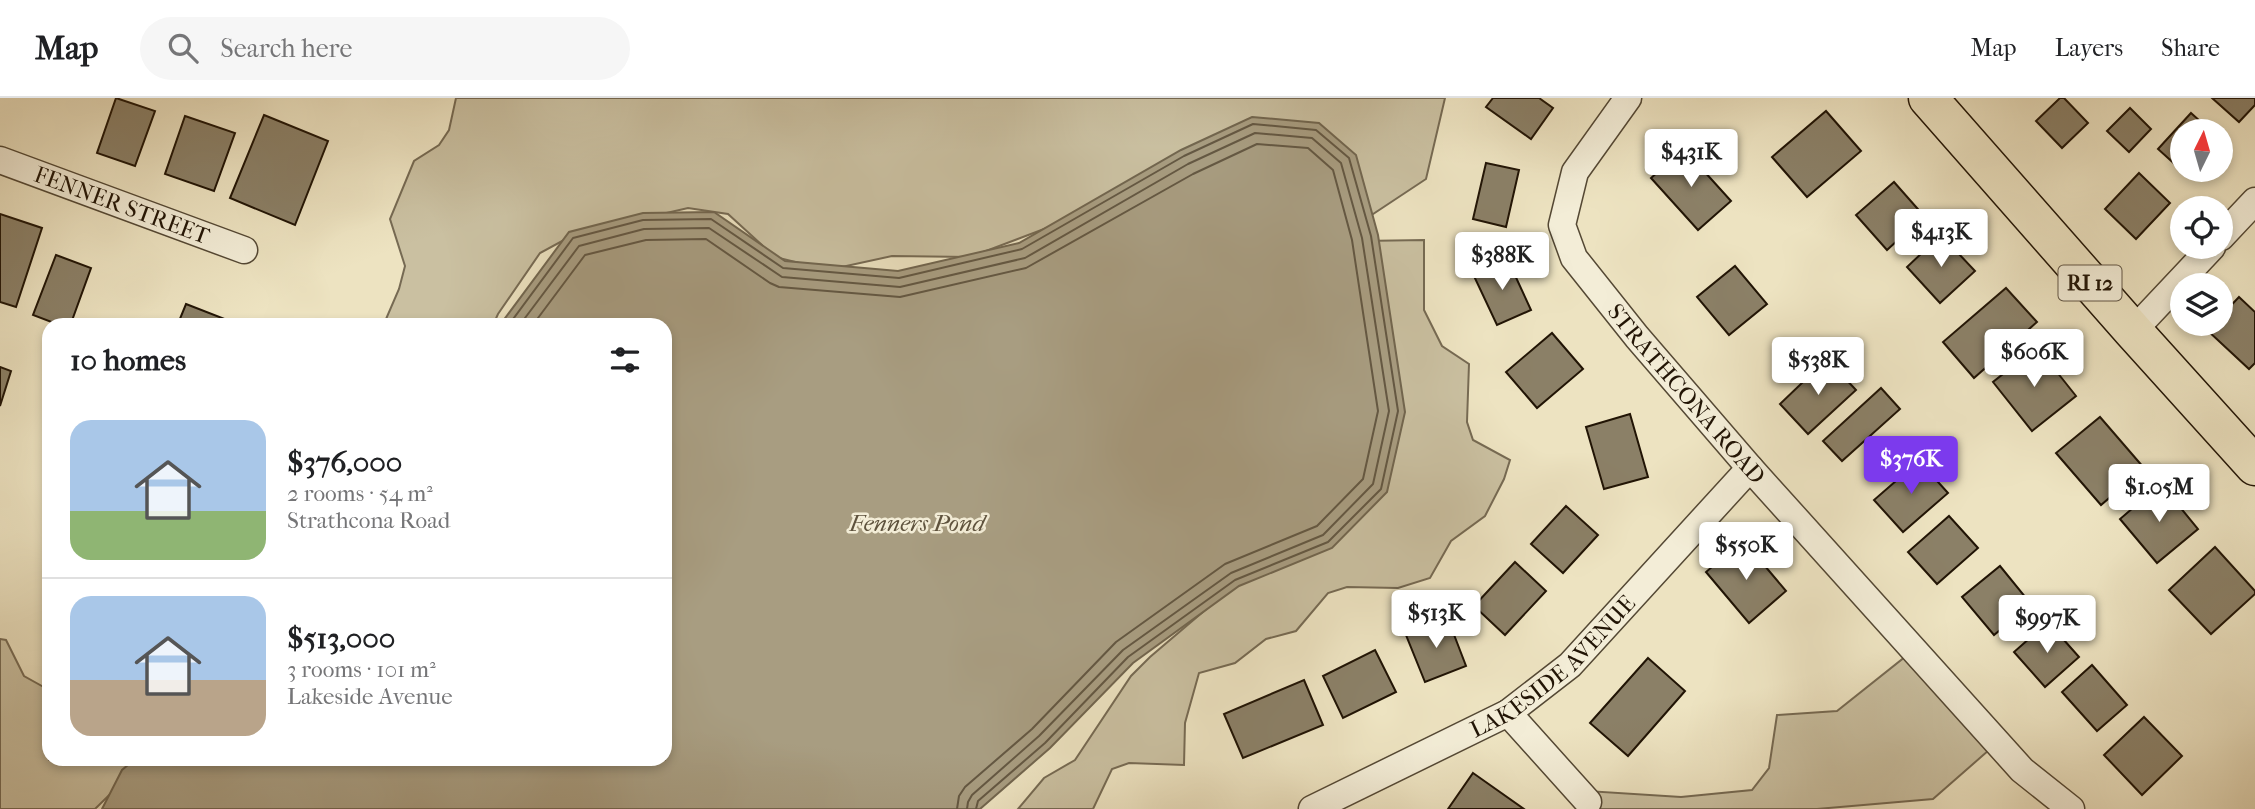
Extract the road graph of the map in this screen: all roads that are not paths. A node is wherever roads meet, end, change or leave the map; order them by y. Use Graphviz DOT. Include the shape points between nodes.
graph roads {
  1 [pos="1628,98"];
  2 [pos="1928,98"];
  3 [pos="0,160"];
  4 [pos="2255,201"];
  5 [pos="2233,224"];
  6 [pos="244,250"];
  7 [pos="2201,259"];
  8 [pos="2133,331"];
  9 [pos="2255,466"];
  10 [pos="1750,468"];
  11 [pos="1508,713"];
  12 [pos="1588,802"];
  13 [pos="1312,809"];
  14 [pos="2071,809"];
  1 -- 10 [label="street, STRATHCONA ROAD" via="1575,172 1562,225 1574,257"];
  2 -- 8 [label="main road, RI 12"];
  3 -- 6 [label="street, FENNER STREET"];
  4 -- 5 [label="street"];
  7 -- 8 [label="street"];
  8 -- 9 [label="main road, RI 12"];
  10 -- 11 [label="street, LAKESIDE AVENUE" via="1570,665"];
  10 -- 14 [label="street, STRATHCONA ROAD" via="2022,770"];
  11 -- 12 [label="street"];
  11 -- 13 [label="street, LAKESIDE AVENUE"];
}
